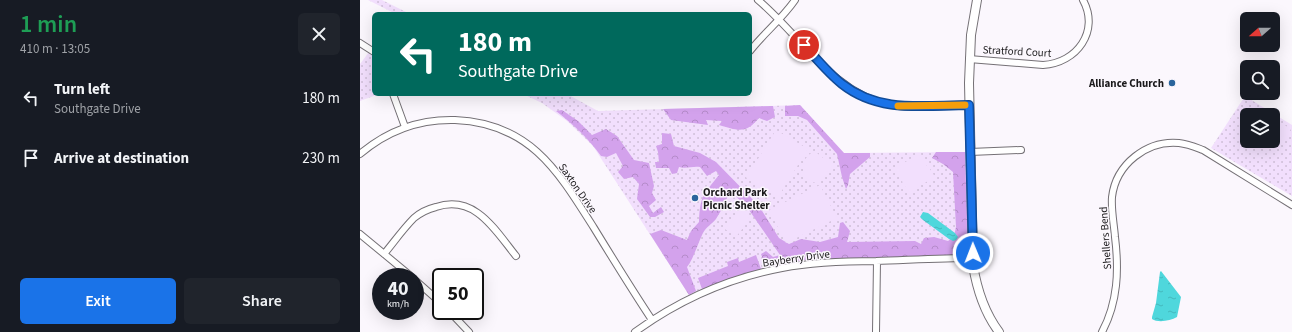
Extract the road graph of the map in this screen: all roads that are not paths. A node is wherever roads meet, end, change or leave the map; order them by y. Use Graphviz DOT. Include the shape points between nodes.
graph roads {
  1 [pos="758,0"];
  2 [pos="795,0"];
  3 [pos="978,0"];
  4 [pos="1083,0"];
  5 [pos="779,20"];
  6 [pos="360,43"];
  7 [pos="752,49"];
  8 [pos="372,51"];
  9 [pos="969,59"];
  10 [pos="394,96"];
  11 [pos="969,105"];
  12 [pos="405,127"];
  13 [pos="1021,150"];
  14 [pos="970,152"];
  15 [pos="360,154"];
  16 [pos="1292,205"];
  17 [pos="360,234"];
  18 [pos="384,254"];
  19 [pos="516,256"];
  20 [pos="973,258"];
  21 [pos="877,260"];
  22 [pos="401,268"];
  23 [pos="424,288"];
  24 [pos="432,295"];
  25 [pos="458,320"];
  26 [pos="652,320"];
  27 [pos="469,332"];
  28 [pos="636,332"];
  29 [pos="876,332"];
  30 [pos="999,332"];
  31 [pos="1102,332"];
  1 -- 5 [label="street"];
  2 -- 5 [label="street"];
  3 -- 9 [label="main road"];
  4 -- 9 [label="street, Stratford Court" via="1089,16 1087,35 1077,51 1062,62 1044,65"];
  5 -- 7 [label="street"];
  5 -- 11 [label="street" via="834,76 855,93 874,101 899,106"];
  6 -- 8 [label="street"];
  9 -- 11 [label="main road"];
  10 -- 12 [label="street"];
  11 -- 14 [label="main road"];
  12 -- 15 [label="street, Saxton Drive" via="384,137"];
  12 -- 26 [label="street, Saxton Drive" via="445,120 479,123 515,136 536,150 559,175"];
  13 -- 14 [label="street"];
  14 -- 20 [label="main road"];
  16 -- 31 [label="street, Shellers Bend" via="1202,150 1188,145 1163,144 1137,155 1120,174 1113,192 1118,273 1112,308"];
  17 -- 18 [label="street"];
  18 -- 19 [label="street" via="415,218 428,209 450,204 469,208 482,216"];
  18 -- 22 [label="street"];
  20 -- 21 [label="street, Bayberry Drive"];
  20 -- 30 [label="main road" via="979,293"];
  21 -- 26 [label="street, Bayberry Drive" via="812,263 759,273 721,285 671,308"];
  21 -- 29 [label="street"];
  23 -- 24 [label="street"];
  25 -- 27 [label="street"];
  26 -- 28 [label="street, Bayberry Drive"];
}
